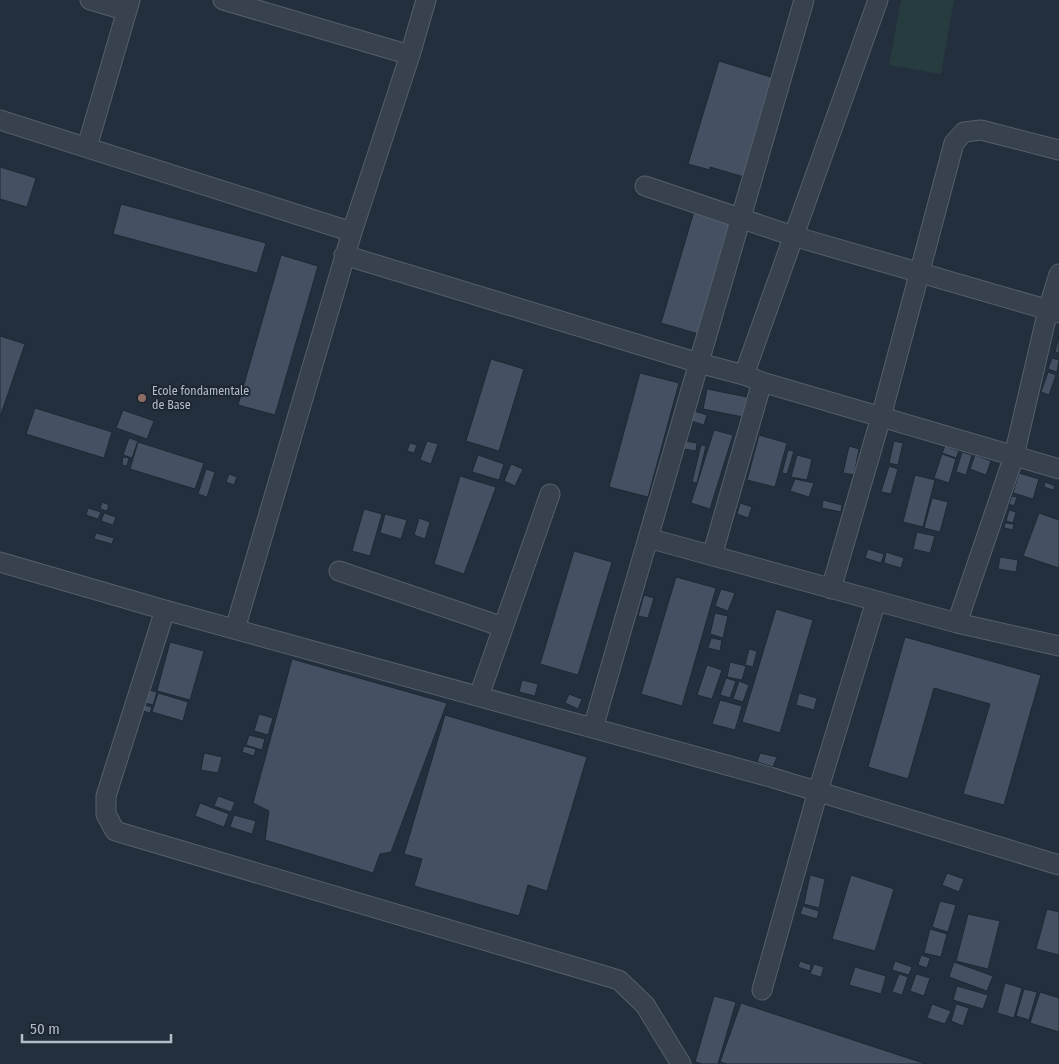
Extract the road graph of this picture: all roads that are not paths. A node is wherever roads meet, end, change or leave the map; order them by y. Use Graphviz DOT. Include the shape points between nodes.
graph roads {
  1 [pos="90,0"];
  2 [pos="223,0"];
  3 [pos="426,0"];
  4 [pos="804,0"];
  5 [pos="878,0"];
  6 [pos="128,5"];
  7 [pos="410,55"];
  8 [pos="0,120"];
  9 [pos="87,147"];
  10 [pos="1059,150"];
  11 [pos="645,186"];
  12 [pos="741,218"];
  13 [pos="352,232"];
  14 [pos="793,236"];
  15 [pos="344,255"];
  16 [pos="918,273"];
  17 [pos="1059,274"];
  18 [pos="1054,311"];
  19 [pos="699,363"];
  20 [pos="744,375"];
  21 [pos="762,382"];
  22 [pos="881,417"];
  23 [pos="1014,456"];
  24 [pos="1059,469"];
  25 [pos="550,494"];
  26 [pos="648,538"];
  27 [pos="712,556"];
  28 [pos="0,562"];
  29 [pos="339,571"];
  30 [pos="831,589"];
  31 [pos="876,601"];
  32 [pos="165,610"];
  33 [pos="957,623"];
  34 [pos="503,627"];
  35 [pos="235,629"];
  36 [pos="1059,646"];
  37 [pos="479,696"];
  38 [pos="593,728"];
  39 [pos="818,791"];
  40 [pos="1059,864"];
  41 [pos="762,990"];
  42 [pos="681,1064"];
  1 -- 6 [label="street"];
  2 -- 7 [label="street"];
  3 -- 7 [label="street"];
  4 -- 12 [label="street"];
  5 -- 14 [label="street"];
  6 -- 9 [label="street"];
  7 -- 13 [label="street"];
  8 -- 9 [label="street"];
  9 -- 13 [label="street"];
  10 -- 16 [label="street" via="980,130 964,132 954,142"];
  11 -- 12 [label="street"];
  12 -- 14 [label="street"];
  12 -- 19 [label="street"];
  13 -- 15 [label="street"];
  14 -- 16 [label="street"];
  14 -- 20 [label="street"];
  15 -- 19 [label="street"];
  15 -- 35 [label="street"];
  16 -- 18 [label="street"];
  16 -- 22 [label="street"];
  17 -- 18 [label="street"];
  18 -- 23 [label="street"];
  19 -- 20 [label="street"];
  19 -- 26 [label="street"];
  20 -- 21 [label="street"];
  21 -- 22 [label="street"];
  21 -- 27 [label="street"];
  22 -- 23 [label="street"];
  22 -- 30 [label="street"];
  23 -- 24 [label="street"];
  23 -- 33 [label="street"];
  25 -- 34 [label="street"];
  26 -- 27 [label="street"];
  26 -- 38 [label="street"];
  27 -- 30 [label="street"];
  28 -- 32 [label="street"];
  29 -- 34 [label="street"];
  30 -- 31 [label="street"];
  31 -- 33 [label="street"];
  31 -- 39 [label="street"];
  32 -- 35 [label="street"];
  32 -- 42 [label="street" via="106,796 106,814 115,830 619,980 645,1004"];
  33 -- 36 [label="street"];
  34 -- 37 [label="street"];
  35 -- 37 [label="street"];
  37 -- 38 [label="street"];
  38 -- 39 [label="street"];
  39 -- 40 [label="street"];
  39 -- 41 [label="street"];
}
